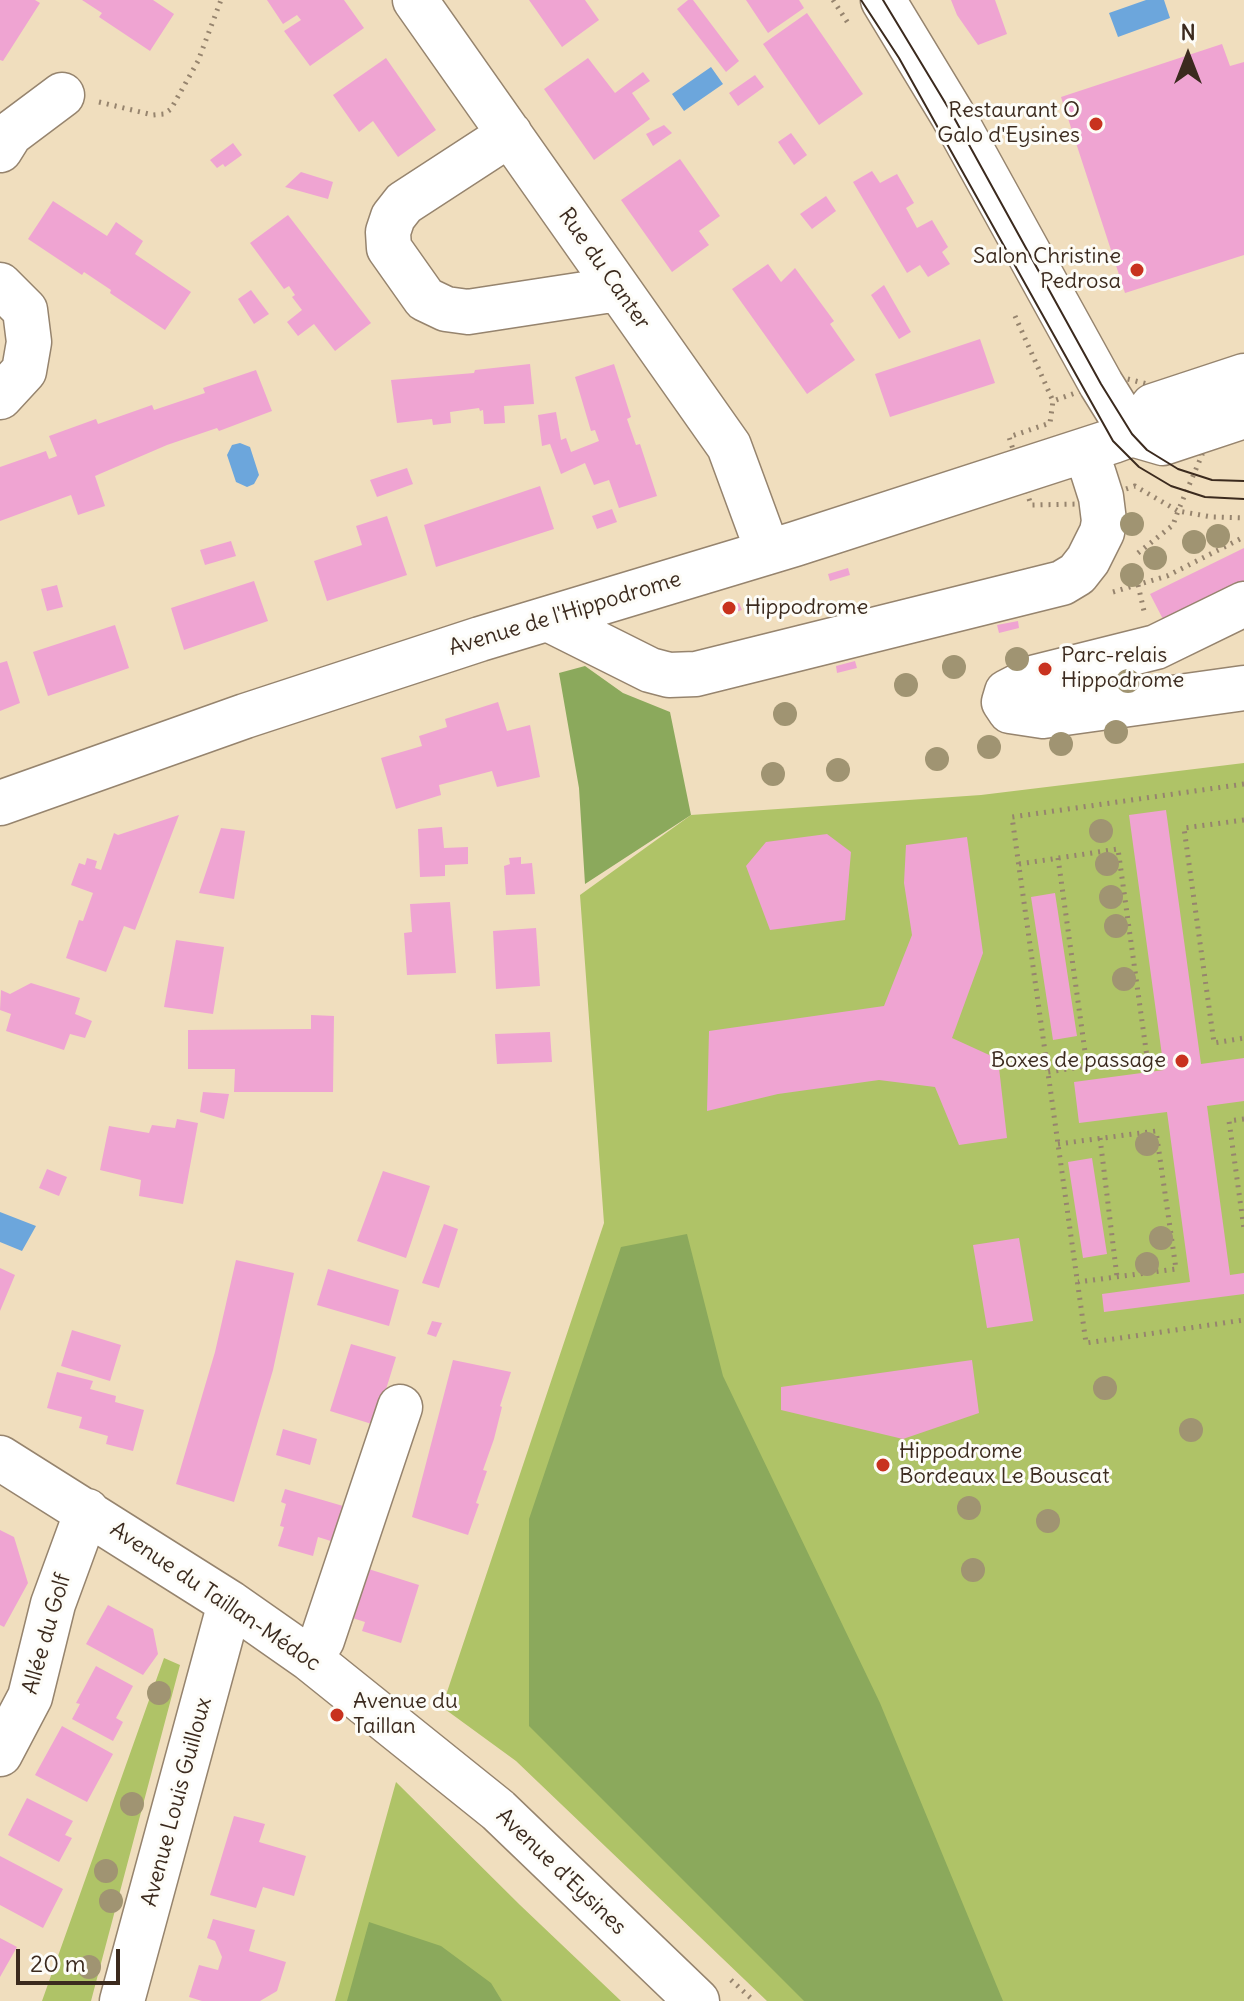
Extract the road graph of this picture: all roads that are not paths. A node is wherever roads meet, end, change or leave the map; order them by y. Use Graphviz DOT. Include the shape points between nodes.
graph roads {
  1 [pos="415,0"];
  2 [pos="883,0"];
  3 [pos="62,95"];
  4 [pos="510,134"];
  5 [pos="0,150"];
  6 [pos="0,285"];
  7 [pos="618,289"];
  8 [pos="1244,376"];
  9 [pos="0,397"];
  10 [pos="1244,416"];
  11 [pos="1132,434"];
  12 [pos="1086,450"];
  13 [pos="768,552"];
  14 [pos="1244,604"];
  15 [pos="550,620"];
  16 [pos="1244,688"];
  17 [pos="0,803"];
  18 [pos="400,1407"];
  19 [pos="0,1458"];
  20 [pos="87,1511"];
  21 [pos="230,1603"];
  22 [pos="310,1659"];
  23 [pos="421,1747"];
  24 [pos="0,1754"];
  25 [pos="122,2001"];
  26 [pos="697,2001"];
  1 -- 4 [label="street, Rue du Canter"];
  2 -- 11 [label="street"];
  3 -- 5 [label="street" via="10,134"];
  4 -- 7 [label="street, Rue du Canter"];
  4 -- 7 [label="street" via="404,203 388,232 389,248 425,299 446,309 468,312"];
  6 -- 9 [label="street" via="25,310 29,342 24,371"];
  7 -- 13 [label="street, Rue du Canter" via="729,446"];
  8 -- 11 [label="street, Avenue de l'Hippodrome" via="1153,406"];
  10 -- 11 [label="street, Avenue de l'Hippodrome" via="1163,443"];
  11 -- 12 [label="street, Avenue de l'Hippodrome"];
  12 -- 13 [label="street, Avenue de l'Hippodrome"];
  12 -- 15 [label="street" via="1104,521 1088,560 1062,583 696,674 650,670"];
  13 -- 15 [label="street, Avenue de l'Hippodrome"];
  14 -- 16 [label="street" via="1156,647 1036,677 1007,692 1004,702 1010,711 1043,716"];
  15 -- 17 [label="street, Avenue de l'Hippodrome" via="245,716"];
  18 -- 22 [label="street" via="322,1640"];
  19 -- 20 [label="street, Avenue du Taillan-Médoc"];
  20 -- 21 [label="street, Avenue du Taillan-Médoc"];
  20 -- 24 [label="street, Allée du Golf" via="53,1604 30,1697"];
  21 -- 22 [label="street, Avenue du Taillan-Médoc"];
  21 -- 25 [label="street, Avenue Louis Guilloux"];
  22 -- 23 [label="street, Avenue du Taillan-Médoc"];
  23 -- 26 [label="street, Avenue d'Eysines" via="498,1810"];
}
